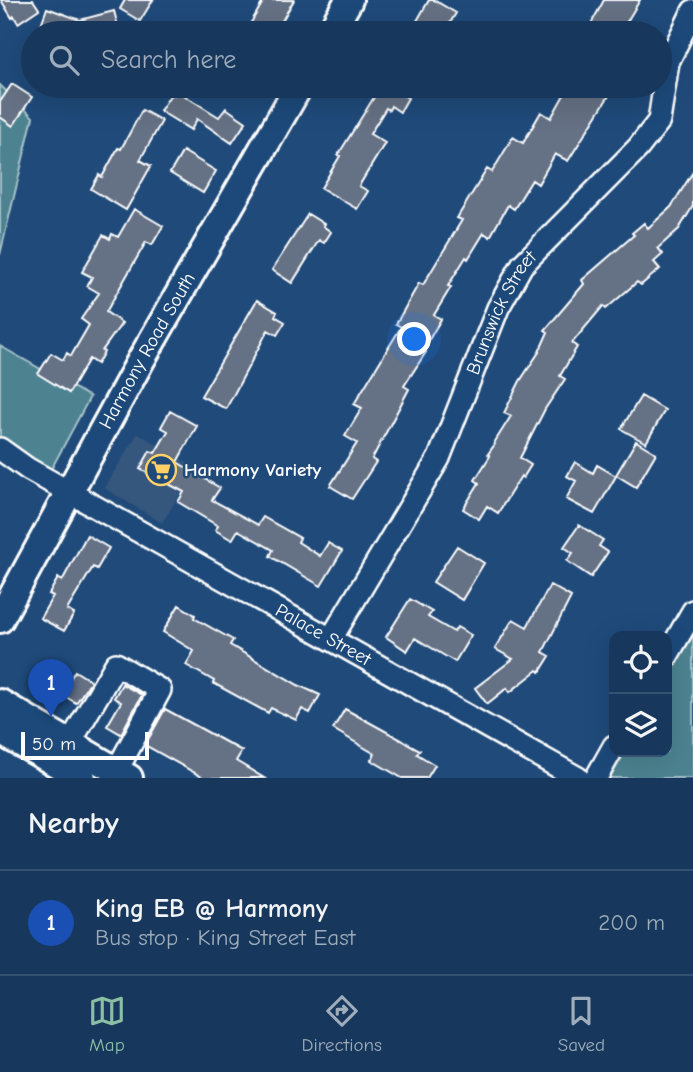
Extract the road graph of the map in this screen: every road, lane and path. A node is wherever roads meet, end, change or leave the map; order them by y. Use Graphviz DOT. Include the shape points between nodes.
graph roads {
  1 [pos="349,0"];
  2 [pos="693,11"];
  3 [pos="337,21"];
  4 [pos="672,54"];
  5 [pos="292,98"];
  6 [pos="663,98"];
  7 [pos="0,449"];
  8 [pos="68,492"];
  9 [pos="693,611"];
  10 [pos="0,619"];
  11 [pos="331,639"];
  12 [pos="672,647"];
  13 [pos="0,703"];
  14 [pos="0,730"];
  15 [pos="70,743"];
  16 [pos="609,755"];
  17 [pos="123,774"];
  18 [pos="82,778"];
  19 [pos="578,778"];
  20 [pos="596,778"];
  1 -- 3 [label="main road"];
  2 -- 4 [label="street, Brunswick Street"];
  5 -- 8 [label="main road, Harmony Road South"];
  6 -- 11 [label="street, Brunswick Street" via="659,121 638,148 522,265 498,308 439,458"];
  7 -- 8 [label="street, Palace Street"];
  8 -- 10 [label="main road, Harmony Road South"];
  8 -- 11 [label="street, Palace Street"];
  9 -- 12 [label="street"];
  11 -- 19 [label="street, Palace Street"];
  13 -- 15 [label="main road"];
  14 -- 18 [label="main road"];
  15 -- 17 [label="main road"];
  15 -- 17 [label="street" via="116,664 160,690"];
  16 -- 20 [label="street"];
}
